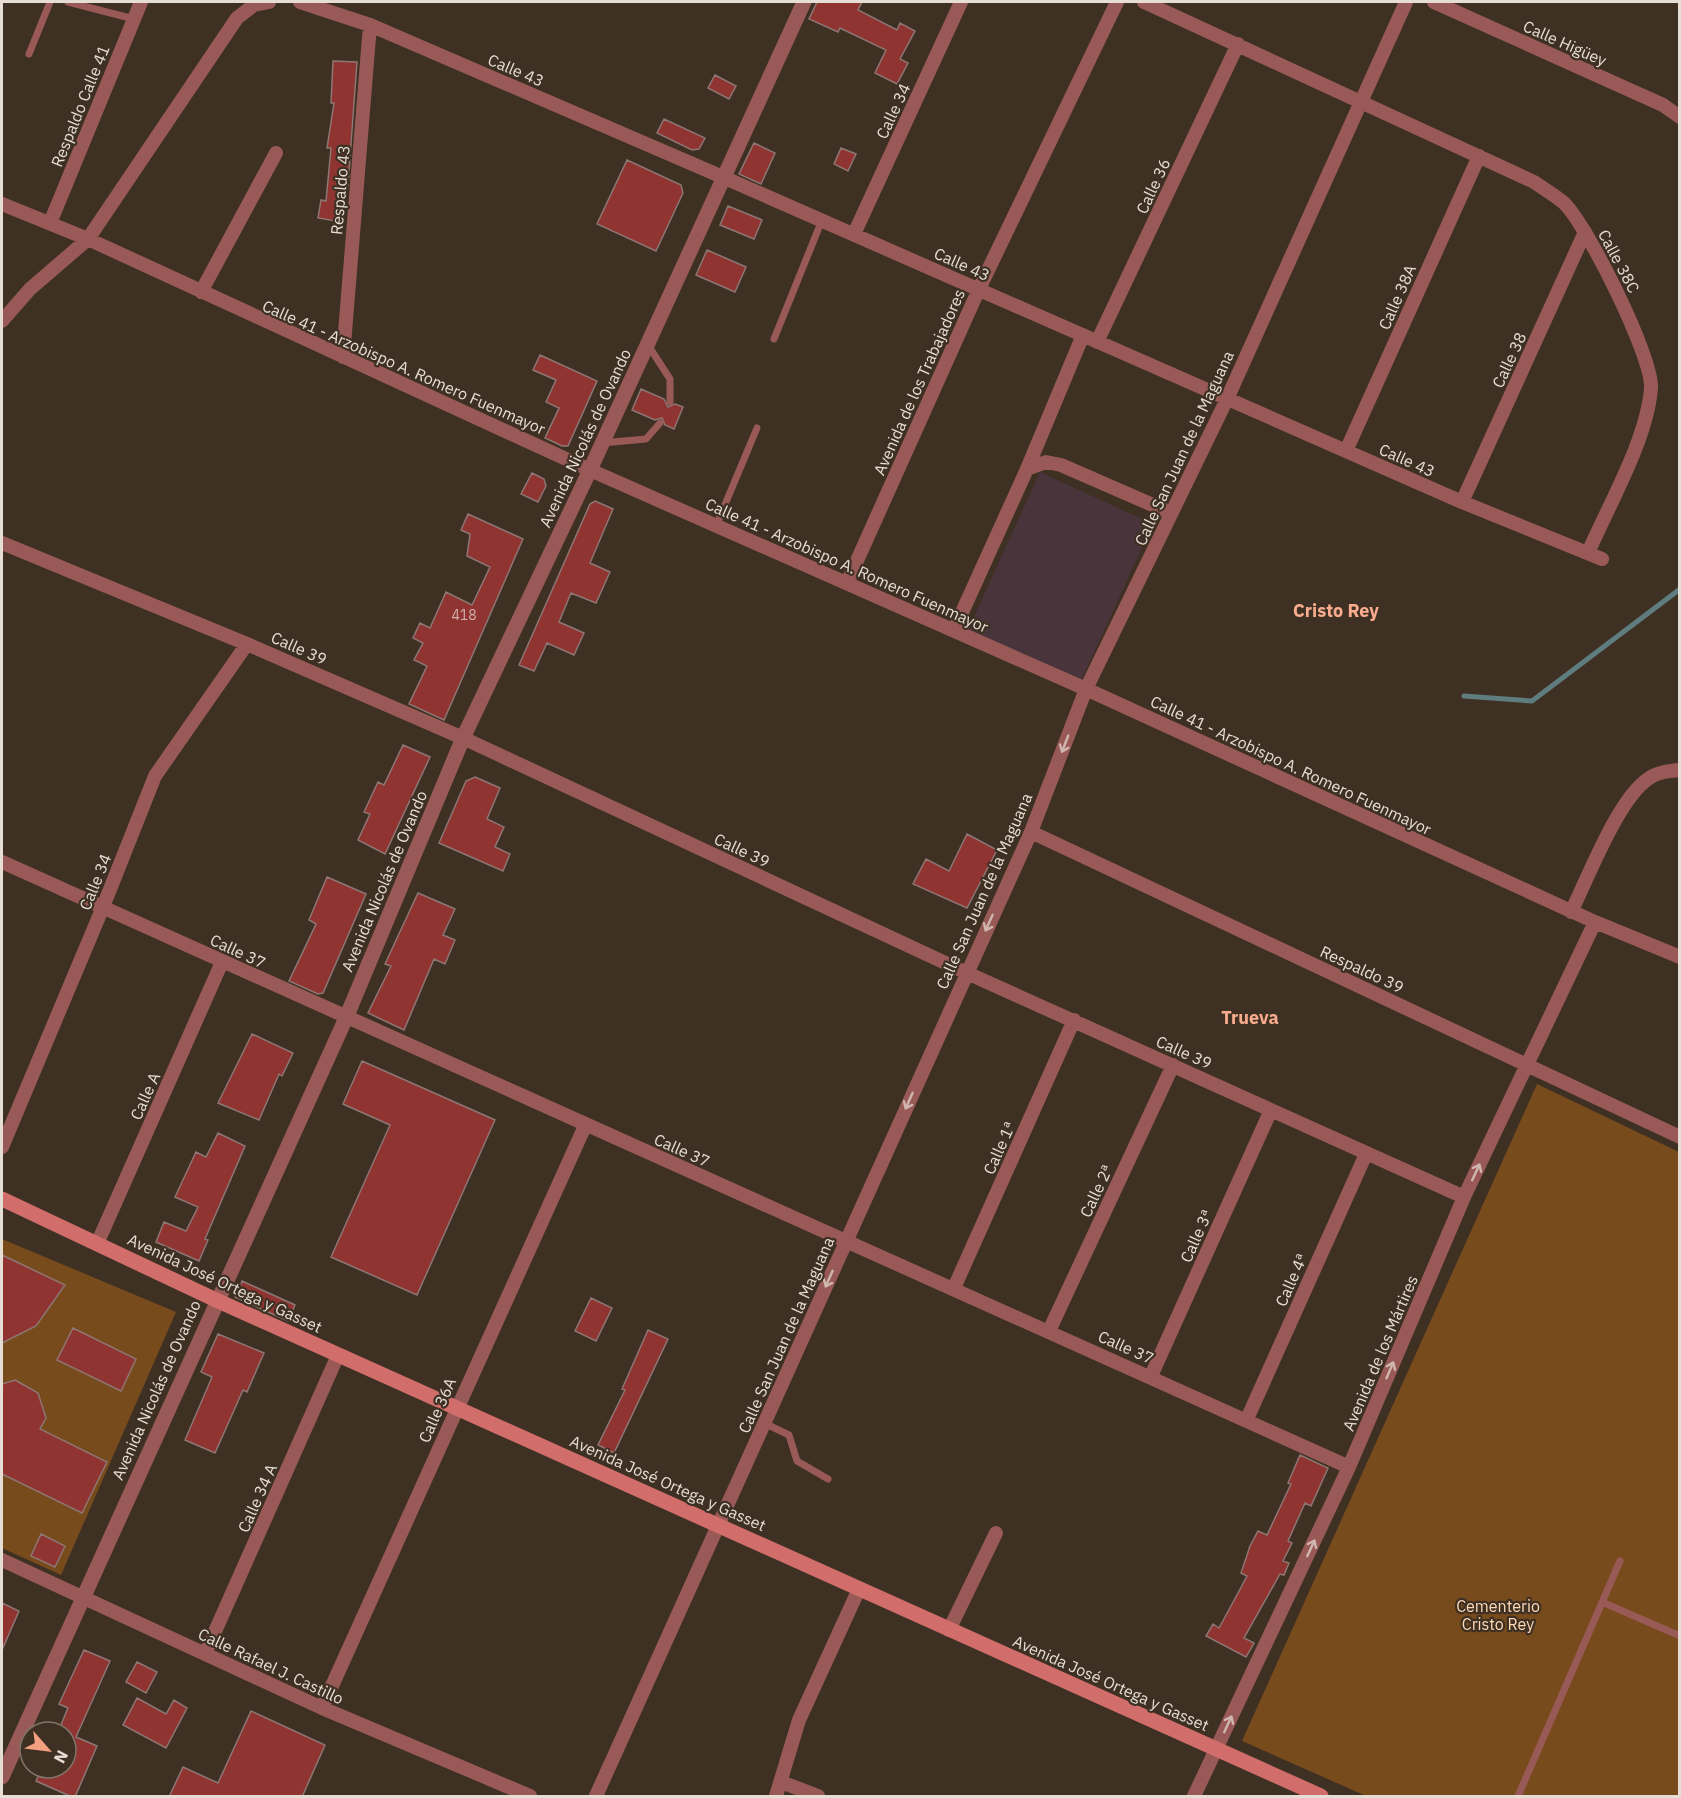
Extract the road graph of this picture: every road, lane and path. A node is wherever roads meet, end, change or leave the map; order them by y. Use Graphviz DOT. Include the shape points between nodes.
graph roads {
  1 [pos="50,2"];
  2 [pos="68,2"];
  3 [pos="141,2"];
  4 [pos="269,2"];
  5 [pos="305,2"];
  6 [pos="804,2"];
  7 [pos="961,2"];
  8 [pos="1117,2"];
  9 [pos="1144,2"];
  10 [pos="1406,2"];
  11 [pos="1434,2"];
  12 [pos="134,19"];
  13 [pos="370,25"];
  14 [pos="1238,44"];
  15 [pos="29,54"];
  16 [pos="1360,99"];
  17 [pos="1678,113"];
  18 [pos="276,153"];
  19 [pos="1479,156"];
  20 [pos="725,178"];
  21 [pos="2,204"];
  22 [pos="822,220"];
  23 [pos="50,223"];
  24 [pos="1586,232"];
  25 [pos="854,234"];
  26 [pos="88,239"];
  27 [pos="979,289"];
  28 [pos="201,292"];
  29 [pos="2,321"];
  30 [pos="1083,335"];
  31 [pos="774,339"];
  32 [pos="1097,342"];
  33 [pos="648,345"];
  34 [pos="343,357"];
  35 [pos="1227,399"];
  36 [pos="670,402"];
  37 [pos="660,423"];
  38 [pos="757,428"];
  39 [pos="602,443"];
  40 [pos="1346,451"];
  41 [pos="1027,469"];
  42 [pos="590,470"];
  43 [pos="1462,502"];
  44 [pos="1171,513"];
  45 [pos="716,526"];
  46 [pos="2,543"];
  47 [pos="1588,554"];
  48 [pos="1602,559"];
  49 [pos="847,583"];
  50 [pos="954,630"];
  51 [pos="247,644"];
  52 [pos="1086,689"];
  53 [pos="463,738"];
  54 [pos="1680,770"];
  55 [pos="1030,832"];
  56 [pos="2,862"];
  57 [pos="103,907"];
  58 [pos="1571,912"];
  59 [pos="1595,922"];
  60 [pos="1680,957"];
  61 [pos="222,962"];
  62 [pos="967,972"];
  63 [pos="346,1018"];
  64 [pos="1074,1020"];
  65 [pos="1527,1064"];
  66 [pos="1173,1065"];
  67 [pos="1270,1110"];
  68 [pos="585,1126"];
  69 [pos="1680,1137"];
  70 [pos="2,1147"];
  71 [pos="1366,1154"];
  72 [pos="1464,1197"];
  73 [pos="2,1199"];
  74 [pos="846,1241"];
  75 [pos="97,1244"];
  76 [pos="954,1288"];
  77 [pos="216,1300"];
  78 [pos="1049,1331"];
  79 [pos="338,1355"];
  80 [pos="1151,1376"];
  81 [pos="456,1408"];
  82 [pos="1247,1419"];
  83 [pos="764,1423"];
  84 [pos="1349,1467"];
  85 [pos="828,1479"];
  86 [pos="718,1526"];
  87 [pos="996,1533"];
  88 [pos="2,1560"];
  89 [pos="1620,1561"];
  90 [pos="859,1589"];
  91 [pos="84,1596"];
  92 [pos="1602,1602"];
  93 [pos="949,1630"];
  94 [pos="1680,1636"];
  95 [pos="205,1654"];
  96 [pos="322,1708"];
  97 [pos="1216,1750"];
  98 [pos="2,1777"];
  99 [pos="781,1782"];
  100 [pos="530,1797"];
  101 [pos="596,1797"];
  102 [pos="776,1797"];
  103 [pos="818,1797"];
  104 [pos="1194,1797"];
  105 [pos="1321,1797"];
  106 [pos="1518,1797"];
  1 -- 15 [label="lane"];
  2 -- 12 [label="lane"];
  3 -- 12 [label="street, Respaldo Calle 41"];
  4 -- 26 [label="street" via="254,5 237,18"];
  5 -- 13 [label="street, Calle 43"];
  6 -- 20 [label="street, Avenida Nicolás de Ovando"];
  7 -- 25 [label="street, Calle 34"];
  8 -- 27 [label="street, Avenida de los Trabajadores"];
  9 -- 14 [label="street, Calle 38C"];
  10 -- 16 [label="street, Calle San Juan de la Maguana"];
  11 -- 17 [label="street, Calle Higüey"];
  12 -- 23 [label="street, Respaldo Calle 41"];
  13 -- 20 [label="street, Calle 43"];
  13 -- 34 [label="street, Respaldo 43"];
  14 -- 16 [label="street, Calle 38C"];
  14 -- 32 [label="street, Calle 36"];
  16 -- 19 [label="street, Calle 38C"];
  16 -- 35 [label="street, Calle San Juan de la Maguana"];
  18 -- 28 [label="street"];
  19 -- 24 [label="street, Calle 38C" via="1534,182 1565,204"];
  19 -- 40 [label="street, Calle 38A"];
  20 -- 22 [label="street, Calle 43"];
  20 -- 33 [label="street, Avenida Nicolás de Ovando"];
  21 -- 23 [label="street, Calle 41 - Arzobispo A. Romero Fuenmayor"];
  22 -- 25 [label="street, Calle 43"];
  22 -- 31 [label="lane"];
  23 -- 26 [label="street, Calle 41 - Arzobispo A. Romero Fuenmayor"];
  24 -- 43 [label="street, Calle 38"];
  24 -- 47 [label="street, Calle 38C" via="1630,317 1652,385 1646,422"];
  25 -- 27 [label="street, Calle 43"];
  26 -- 28 [label="street, Calle 41 - Arzobispo A. Romero Fuenmayor"];
  26 -- 29 [label="street" via="30,289"];
  27 -- 30 [label="street, Calle 43"];
  27 -- 49 [label="street, Avenida de los Trabajadores"];
  28 -- 34 [label="street, Calle 41 - Arzobispo A. Romero Fuenmayor"];
  30 -- 32 [label="street, Calle 43"];
  30 -- 41 [label="street"];
  32 -- 35 [label="street, Calle 43"];
  33 -- 36 [label="lane" via="670,379"];
  33 -- 39 [label="street, Avenida Nicolás de Ovando"];
  34 -- 42 [label="street, Calle 41 - Arzobispo A. Romero Fuenmayor"];
  35 -- 40 [label="street, Calle 43"];
  35 -- 44 [label="street, Calle San Juan de la Maguana"];
  37 -- 39 [label="lane" via="646,439"];
  38 -- 45 [label="lane"];
  39 -- 42 [label="street, Avenida Nicolás de Ovando"];
  40 -- 43 [label="street, Calle 43"];
  41 -- 44 [label="street" via="1046,462 1061,465"];
  41 -- 50 [label="street"];
  42 -- 45 [label="street, Calle 41 - Arzobispo A. Romero Fuenmayor"];
  42 -- 53 [label="street, Avenida Nicolás de Ovando"];
  43 -- 47 [label="street, Calle 43"];
  44 -- 52 [label="street, Calle San Juan de la Maguana"];
  45 -- 49 [label="street, Calle 41 - Arzobispo A. Romero Fuenmayor"];
  46 -- 51 [label="street, Calle 39"];
  47 -- 48 [label="street, Calle 43"];
  49 -- 50 [label="street, Calle 41 - Arzobispo A. Romero Fuenmayor"];
  50 -- 52 [label="street, Calle 41 - Arzobispo A. Romero Fuenmayor"];
  51 -- 53 [label="street, Calle 39"];
  51 -- 57 [label="street, Calle 34" via="155,776"];
  52 -- 55 [label="street, Calle San Juan de la Maguana, one-way"];
  52 -- 58 [label="street, Calle 41 - Arzobispo A. Romero Fuenmayor"];
  53 -- 62 [label="street, Calle 39"];
  53 -- 63 [label="street, Avenida Nicolás de Ovando"];
  54 -- 58 [label="street" via="1654,776 1637,789 1612,828"];
  55 -- 62 [label="street, Calle San Juan de la Maguana, one-way"];
  55 -- 65 [label="street, Respaldo 39"];
  56 -- 57 [label="street, Calle 37"];
  57 -- 61 [label="street, Calle 37"];
  57 -- 70 [label="street, Calle 34"];
  58 -- 59 [label="street, Calle 41 - Arzobispo A. Romero Fuenmayor"];
  59 -- 60 [label="street, Calle 41 - Arzobispo A. Romero Fuenmayor"];
  59 -- 65 [label="street, Avenida de los Mártires"];
  61 -- 63 [label="street, Calle 37"];
  61 -- 75 [label="street, Calle A"];
  62 -- 64 [label="street, Calle 39"];
  62 -- 74 [label="street, Calle San Juan de la Maguana, one-way"];
  63 -- 68 [label="street, Calle 37"];
  63 -- 77 [label="street, Avenida Nicolás de Ovando"];
  64 -- 66 [label="street, Calle 39"];
  64 -- 76 [label="street, Calle 1ª"];
  65 -- 69 [label="street, Respaldo 39"];
  72 -- 65 [label="street, Avenida de los Mártires, one-way"];
  66 -- 67 [label="street, Calle 39"];
  66 -- 78 [label="street, Calle 2ª"];
  67 -- 71 [label="street, Calle 39"];
  67 -- 80 [label="street, Calle 3ª"];
  68 -- 74 [label="street, Calle 37"];
  68 -- 81 [label="street, Calle 36A"];
  71 -- 72 [label="street, Calle 39"];
  71 -- 82 [label="street, Calle 4ª"];
  84 -- 72 [label="street, Avenida de los Mártires, one-way"];
  73 -- 75 [label="main road, Avenida José Ortega y Gasset"];
  74 -- 76 [label="street, Calle 37"];
  74 -- 83 [label="street, Calle San Juan de la Maguana, one-way"];
  75 -- 77 [label="main road, Avenida José Ortega y Gasset"];
  76 -- 78 [label="street, Calle 37"];
  77 -- 79 [label="main road, Avenida José Ortega y Gasset"];
  77 -- 91 [label="street, Avenida Nicolás de Ovando"];
  78 -- 80 [label="street, Calle 37"];
  79 -- 81 [label="main road, Avenida José Ortega y Gasset"];
  79 -- 95 [label="street, Calle 34 A"];
  80 -- 82 [label="street, Calle 37"];
  81 -- 86 [label="main road, Avenida José Ortega y Gasset"];
  81 -- 96 [label="street, Calle 36A"];
  82 -- 84 [label="street, Calle 37"];
  83 -- 85 [label="lane" via="789,1434 797,1461"];
  83 -- 86 [label="street, Calle San Juan de la Maguana"];
  97 -- 84 [label="street, Avenida de los Mártires, one-way"];
  86 -- 90 [label="main road, Avenida José Ortega y Gasset"];
  86 -- 101 [label="street, Calle San Juan de la Maguana"];
  87 -- 93 [label="street"];
  88 -- 91 [label="street, Calle Rafael J. Castillo"];
  89 -- 92 [label="lane"];
  90 -- 93 [label="main road, Avenida José Ortega y Gasset"];
  90 -- 99 [label="street" via="799,1720"];
  91 -- 95 [label="street, Calle Rafael J. Castillo"];
  91 -- 98 [label="street, Avenida Nicolás de Ovando"];
  92 -- 94 [label="lane"];
  92 -- 106 [label="lane"];
  93 -- 97 [label="main road, Avenida José Ortega y Gasset"];
  95 -- 96 [label="street, Calle Rafael J. Castillo"];
  96 -- 100 [label="street, Calle Rafael J. Castillo"];
  97 -- 104 [label="street, Avenida de los Mártires"];
  97 -- 105 [label="main road, Avenida José Ortega y Gasset"];
  99 -- 102 [label="street"];
  99 -- 103 [label="street"];
}
